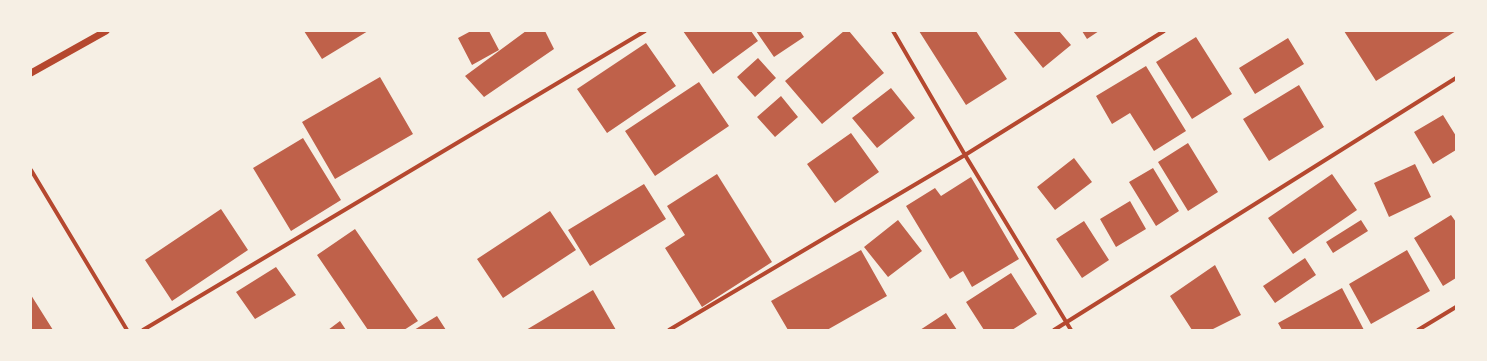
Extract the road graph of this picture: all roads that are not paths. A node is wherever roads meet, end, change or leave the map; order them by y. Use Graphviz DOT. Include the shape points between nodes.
graph roads {
  1 [pos="106,31"];
  2 [pos="645,31"];
  3 [pos="893,31"];
  4 [pos="1164,31"];
  5 [pos="31,74"];
  6 [pos="1456,78"];
  7 [pos="965,155"];
  8 [pos="31,170"];
  9 [pos="1456,307"];
  10 [pos="1066,322"];
  11 [pos="128,330"];
  12 [pos="143,330"];
  13 [pos="669,330"];
  14 [pos="1054,330"];
  15 [pos="1071,330"];
  16 [pos="1418,330"];
  1 -- 5 [label="street"];
  2 -- 12 [label="street"];
  3 -- 7 [label="street"];
  4 -- 7 [label="street"];
  6 -- 10 [label="street"];
  7 -- 10 [label="street"];
  7 -- 13 [label="street"];
  8 -- 11 [label="street"];
  9 -- 16 [label="street"];
  10 -- 14 [label="street"];
  10 -- 15 [label="street"];
}
